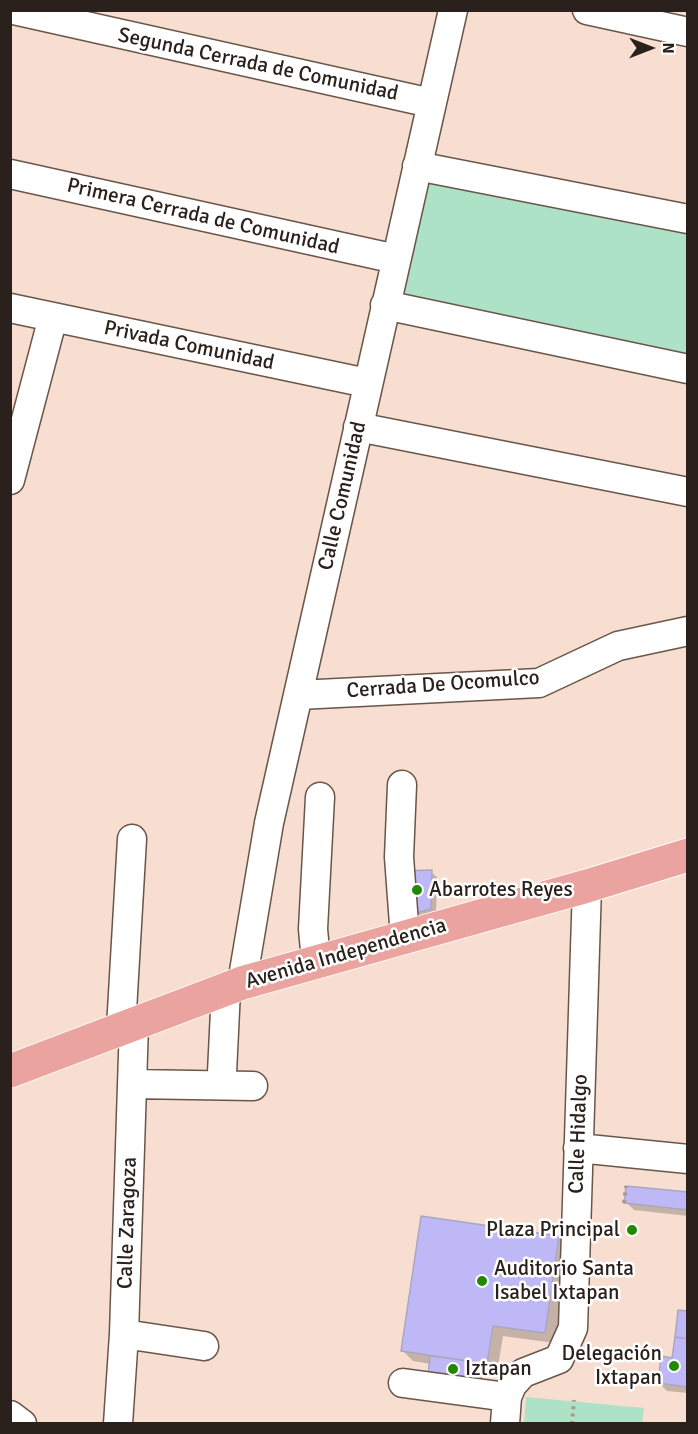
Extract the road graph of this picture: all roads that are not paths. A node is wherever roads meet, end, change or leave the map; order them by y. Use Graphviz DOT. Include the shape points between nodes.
graph roads {
  1 [pos="14,10"];
  2 [pos="453,10"];
  3 [pos="586,10"];
  4 [pos="687,32"];
  5 [pos="431,103"];
  6 [pos="417,166"];
  7 [pos="10,174"];
  8 [pos="687,219"];
  9 [pos="396,260"];
  10 [pos="385,305"];
  11 [pos="10,308"];
  12 [pos="53,317"];
  13 [pos="687,369"];
  14 [pos="367,383"];
  15 [pos="358,427"];
  16 [pos="10,480"];
  17 [pos="687,492"];
  18 [pos="687,631"];
  19 [pos="298,695"];
  20 [pos="402,785"];
  21 [pos="320,797"];
  22 [pos="132,839"];
  23 [pos="687,855"];
  24 [pos="587,886"];
  25 [pos="405,938"];
  26 [pos="316,961"];
  27 [pos="234,986"];
  28 [pos="127,1026"];
  29 [pos="10,1071"];
  30 [pos="222,1073"];
  31 [pos="132,1084"];
  32 [pos="253,1086"];
  33 [pos="578,1148"];
  34 [pos="687,1159"];
  35 [pos="124,1334"];
  36 [pos="204,1346"];
  37 [pos="403,1383"];
  38 [pos="506,1410"];
  39 [pos="10,1415"];
  40 [pos="22,1424"];
  41 [pos="118,1424"];
  1 -- 5 [label="street, Segunda Cerrada de Comunidad"];
  2 -- 5 [label="street, Calle Comunidad"];
  3 -- 4 [label="street"];
  5 -- 6 [label="street, Calle Comunidad"];
  6 -- 8 [label="street"];
  6 -- 9 [label="street, Calle Comunidad"];
  7 -- 9 [label="street, Primera Cerrada de Comunidad"];
  9 -- 10 [label="street, Calle Comunidad"];
  10 -- 13 [label="street"];
  10 -- 14 [label="street, Calle Comunidad"];
  11 -- 12 [label="street, Privada Comunidad"];
  12 -- 14 [label="street, Privada Comunidad"];
  12 -- 16 [label="street"];
  14 -- 15 [label="street, Calle Comunidad"];
  15 -- 17 [label="street"];
  15 -- 19 [label="street, Calle Comunidad"];
  18 -- 19 [label="street, Cerrada De Ocomulco" via="618,646 539,683"];
  19 -- 27 [label="street, Calle Comunidad"];
  20 -- 25 [label="street" via="399,857"];
  21 -- 26 [label="street" via="313,929"];
  22 -- 28 [label="street, Calle Zaragoza"];
  23 -- 24 [label="main road, Avenida Independencia"];
  24 -- 25 [label="main road, Avenida Independencia"];
  24 -- 33 [label="street, Calle Hidalgo"];
  25 -- 26 [label="main road, Avenida Independencia"];
  26 -- 27 [label="main road, Avenida Independencia"];
  27 -- 28 [label="main road, Avenida Independencia"];
  27 -- 30 [label="street, Calle Comunidad"];
  28 -- 29 [label="main road, Avenida Independencia"];
  28 -- 31 [label="street, Calle Zaragoza"];
  31 -- 32 [label="street"];
  31 -- 35 [label="street, Calle Zaragoza"];
  33 -- 34 [label="street"];
  33 -- 38 [label="street, Calle Hidalgo" via="573,1328 559,1359 523,1373 512,1385"];
  35 -- 36 [label="street"];
  35 -- 41 [label="street, Calle Zaragoza"];
  37 -- 38 [label="street"];
  39 -- 40 [label="street"];
}
